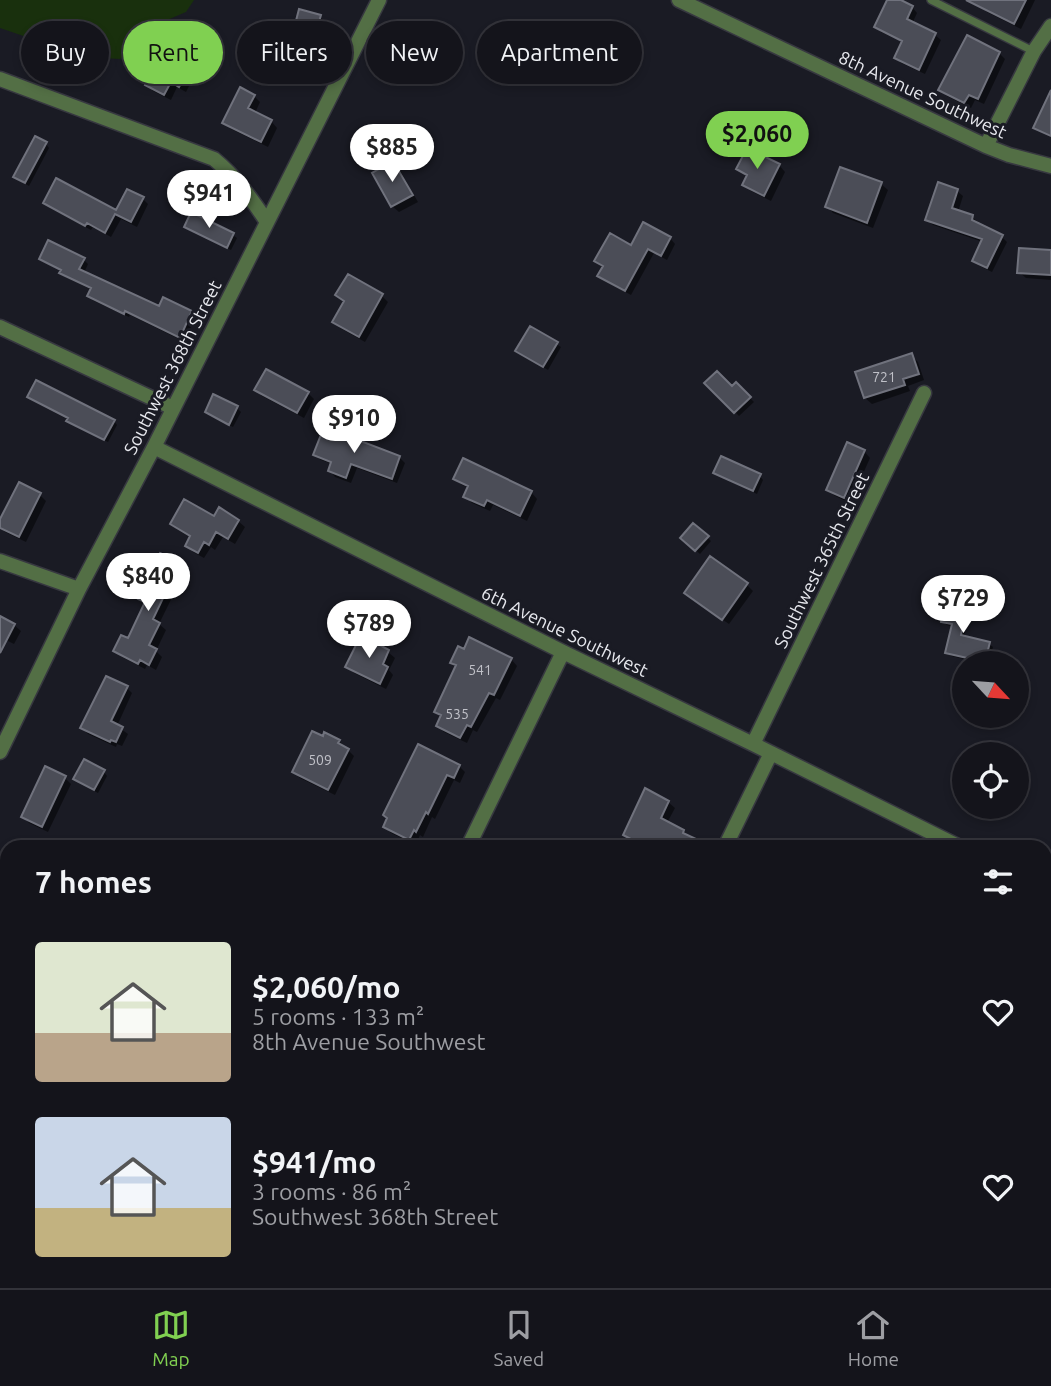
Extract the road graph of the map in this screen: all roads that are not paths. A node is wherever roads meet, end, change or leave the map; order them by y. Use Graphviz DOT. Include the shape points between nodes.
graph roads {
  1 [pos="379,0"];
  2 [pos="679,0"];
  3 [pos="931,0"];
  4 [pos="1051,26"];
  5 [pos="1034,51"];
  6 [pos="1,81"];
  7 [pos="986,146"];
  8 [pos="1051,166"];
  9 [pos="267,222"];
  10 [pos="0,327"];
  11 [pos="924,393"];
  12 [pos="173,408"];
  13 [pos="154,447"];
  14 [pos="0,561"];
  15 [pos="79,589"];
  16 [pos="563,652"];
  17 [pos="753,744"];
  18 [pos="0,752"];
  19 [pos="771,753"];
  20 [pos="471,840"];
  21 [pos="728,840"];
  22 [pos="946,840"];
  1 -- 9 [label="street, Southwest 368th Street"];
  2 -- 7 [label="street, 8th Avenue Southwest"];
  3 -- 5 [label="lane"];
  4 -- 5 [label="street"];
  5 -- 7 [label="street"];
  6 -- 9 [label="street" via="214,159 241,185"];
  7 -- 8 [label="street, 8th Avenue Southwest"];
  9 -- 12 [label="street, Southwest 368th Street"];
  10 -- 12 [label="street"];
  11 -- 17 [label="street, Southwest 365th Street"];
  12 -- 13 [label="street, Southwest 368th Street"];
  13 -- 15 [label="street, Southwest 368th Street"];
  13 -- 16 [label="street, 6th Avenue Southwest"];
  14 -- 15 [label="street"];
  15 -- 18 [label="street, Southwest 368th Street"];
  16 -- 17 [label="street, 6th Avenue Southwest"];
  16 -- 20 [label="street"];
  17 -- 19 [label="street, 6th Avenue Southwest"];
  19 -- 21 [label="street"];
  19 -- 22 [label="street, 6th Avenue Southwest"];
}
